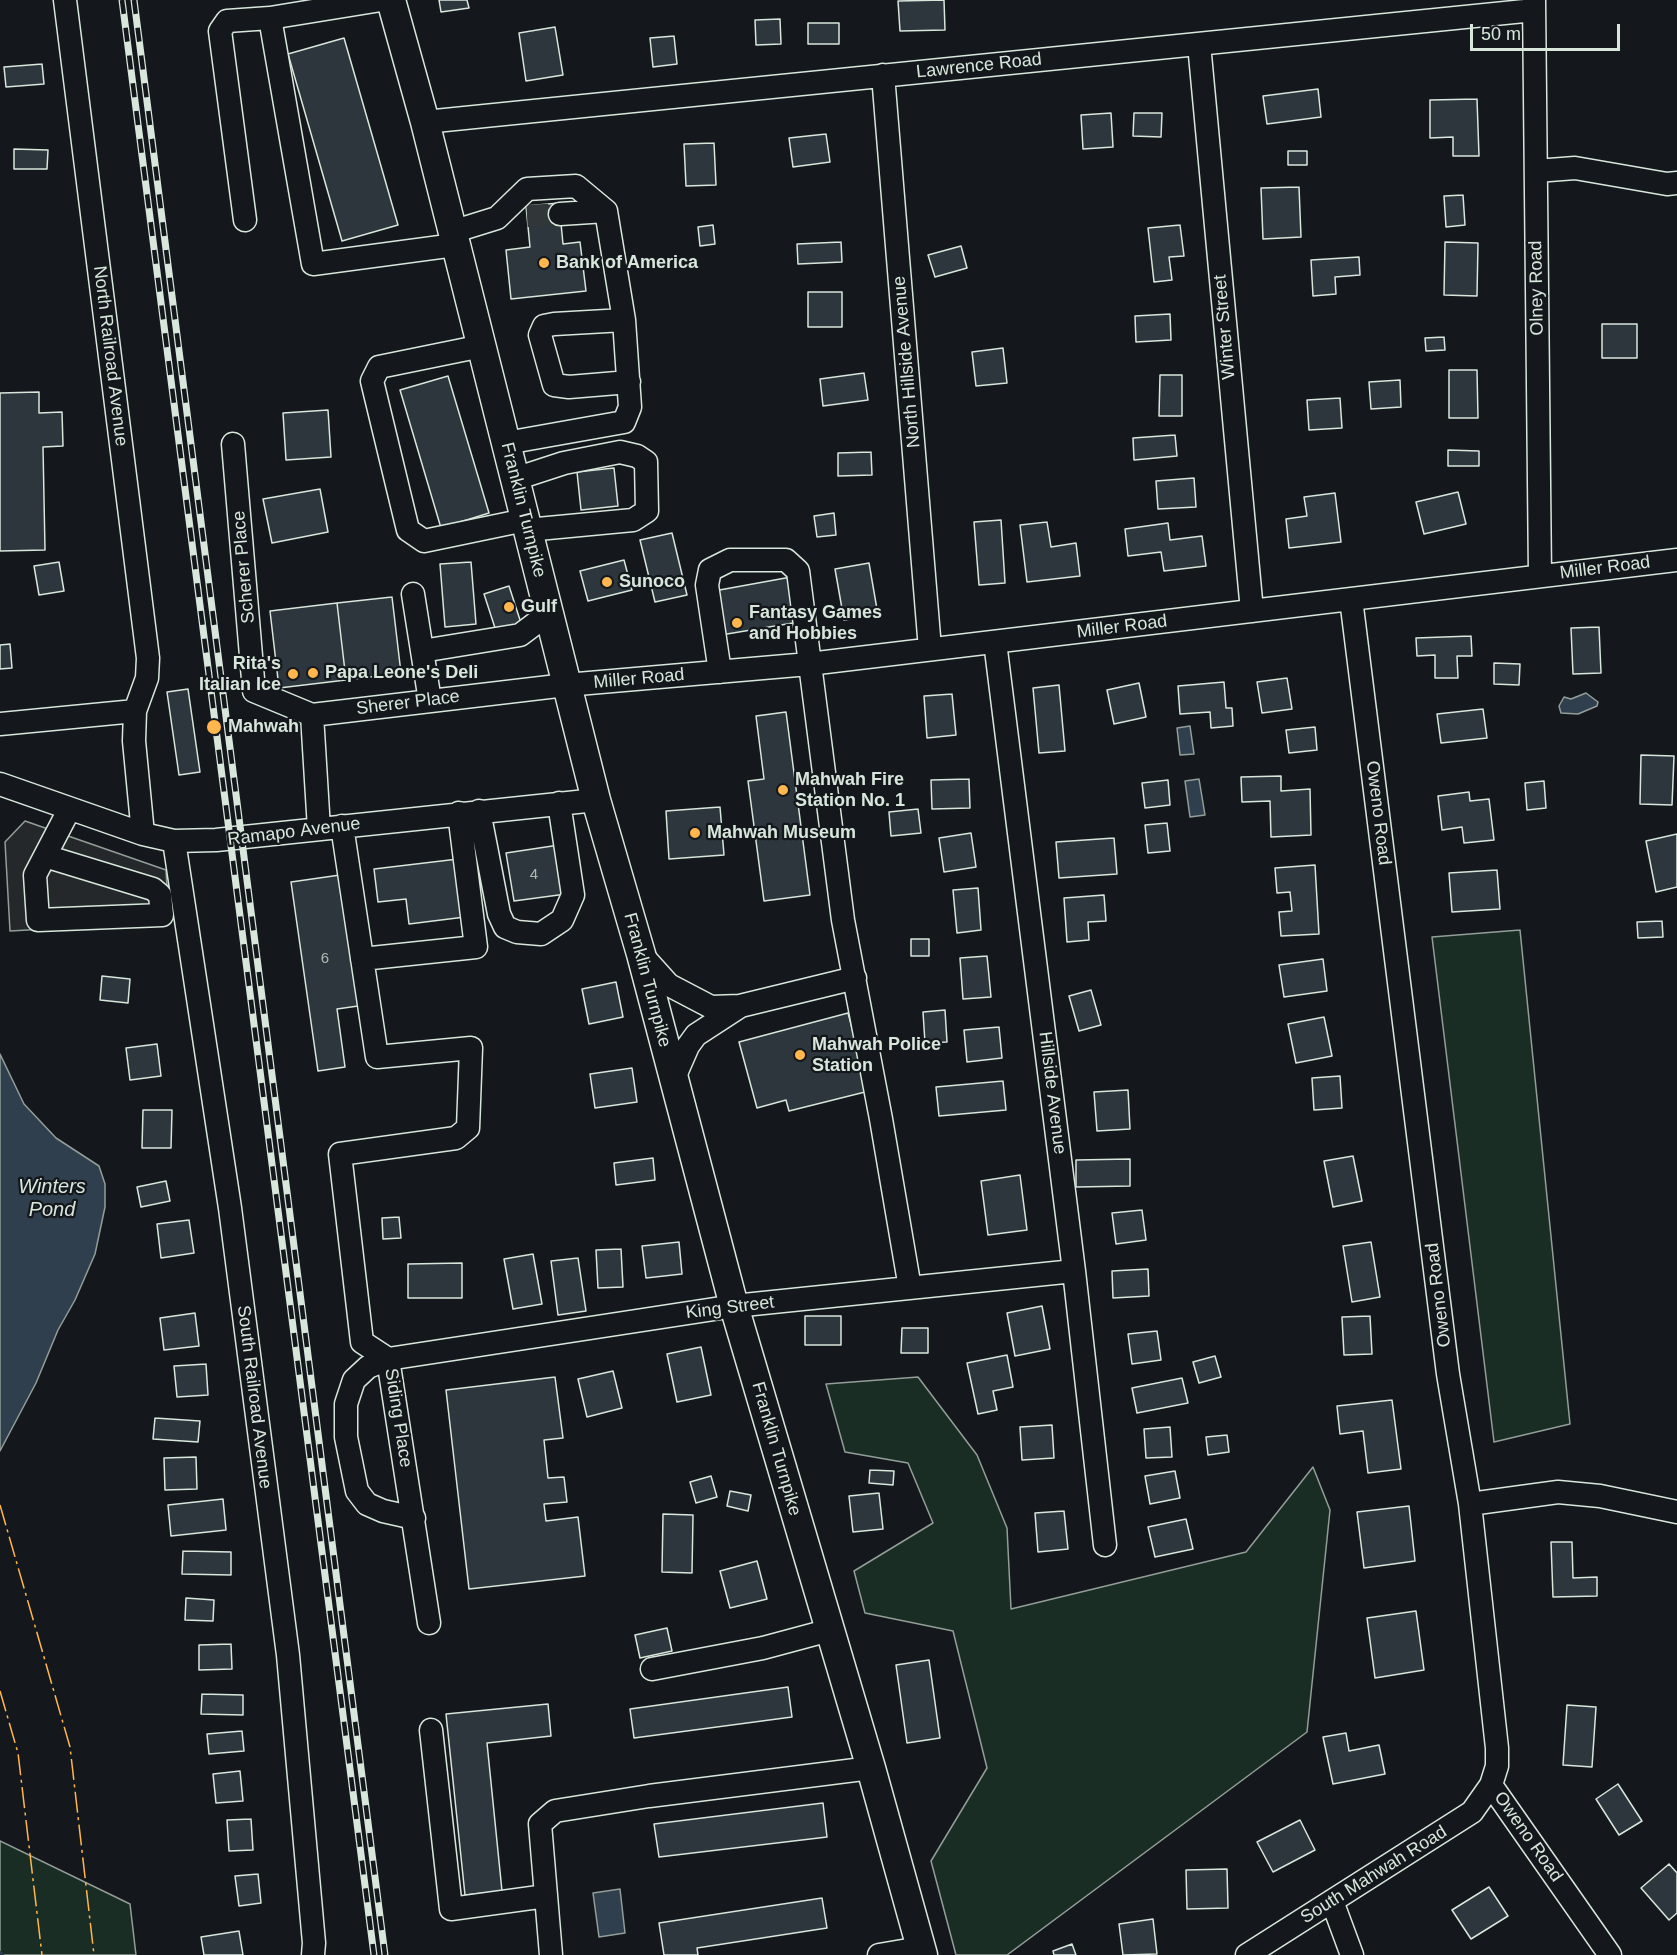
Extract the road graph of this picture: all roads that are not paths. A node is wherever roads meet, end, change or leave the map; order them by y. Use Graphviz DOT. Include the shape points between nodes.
graph roads {
  1 [pos="65,0"];
  2 [pos="381,0"];
  3 [pos="391,0"];
  4 [pos="1534,5"];
  5 [pos="270,18"];
  6 [pos="1198,44"];
  7 [pos="883,75"];
  8 [pos="424,122"];
  9 [pos="1536,171"];
  10 [pos="1677,183"];
  11 [pos="606,211"];
  12 [pos="560,214"];
  13 [pos="527,216"];
  14 [pos="497,218"];
  15 [pos="245,220"];
  16 [pos="454,238"];
  17 [pos="624,320"];
  18 [pos="482,346"];
  19 [pos="629,382"];
  20 [pos="506,442"];
  21 [pos="233,444"];
  22 [pos="515,479"];
  23 [pos="526,525"];
  24 [pos="1677,560"];
  25 [pos="1540,576"];
  26 [pos="414,594"];
  27 [pos="1351,599"];
  28 [pos="1252,611"];
  29 [pos="548,614"];
  30 [pos="995,642"];
  31 [pos="930,650"];
  32 [pos="422,651"];
  33 [pos="809,664"];
  34 [pos="720,672"];
  35 [pos="566,685"];
  36 [pos="254,691"];
  37 [pos="430,701"];
  38 [pos="135,711"];
  39 [pos="312,715"];
  40 [pos="0,724"];
  41 [pos="0,784"];
  42 [pos="596,800"];
  43 [pos="560,803"];
  44 [pos="69,810"];
  45 [pos="469,812"];
  46 [pos="342,826"];
  47 [pos="319,829"];
  48 [pos="143,834"];
  49 [pos="174,842"];
  50 [pos="45,856"];
  51 [pos="184,914"];
  52 [pos="162,915"];
  53 [pos="641,954"];
  54 [pos="362,959"];
  55 [pos="855,978"];
  56 [pos="740,1006"];
  57 [pos="674,1078"];
  58 [pos="1074,1271"];
  59 [pos="910,1288"];
  60 [pos="734,1306"];
  61 [pos="388,1359"];
  62 [pos="1470,1504"];
  63 [pos="1677,1512"];
  64 [pos="414,1518"];
  65 [pos="1105,1545"];
  66 [pos="429,1623"];
  67 [pos="830,1630"];
  68 [pos="652,1669"];
  69 [pos="431,1730"];
  70 [pos="871,1768"];
  71 [pos="1491,1785"];
  72 [pos="546,1896"];
  73 [pos="1332,1901"];
  74 [pos="921,1951"];
  75 [pos="313,1955"];
  76 [pos="551,1955"];
  77 [pos="879,1955"];
  78 [pos="1247,1955"];
  79 [pos="1352,1955"];
  80 [pos="1610,1955"];
  1 -- 38 [label="street, North Railroad Avenue" via="148,658 147,678"];
  2 -- 5 [label="street"];
  3 -- 8 [label="main road, Franklin Turnpike"];
  4 -- 6 [label="street, Lawrence Road"];
  4 -- 9 [label="street, Olney Road"];
  5 -- 15 [label="street" via="227,21 219,31"];
  5 -- 16 [label="street" via="313,264"];
  6 -- 7 [label="street, Lawrence Road"];
  6 -- 28 [label="street, Winter Street"];
  7 -- 8 [label="street, Lawrence Road"];
  7 -- 31 [label="street, North Hillside Avenue"];
  8 -- 16 [label="main road, Franklin Turnpike"];
  9 -- 10 [label="street" via="1575,168"];
  9 -- 25 [label="street, Olney Road"];
  11 -- 12 [label="street"];
  11 -- 14 [label="street" via="576,186 527,189"];
  11 -- 17 [label="street"];
  13 -- 14 [label="street"];
  14 -- 16 [label="street"];
  16 -- 18 [label="main road, Franklin Turnpike"];
  17 -- 19 [label="street"];
  17 -- 19 [label="street" via="544,326 540,335 554,385"];
  18 -- 20 [label="main road, Franklin Turnpike"];
  18 -- 23 [label="street" via="379,367 372,381 408,530 424,541"];
  19 -- 20 [label="street" via="630,407 624,422"];
  20 -- 22 [label="main road, Franklin Turnpike"];
  21 -- 36 [label="street, Scherer Place"];
  22 -- 23 [label="main road, Franklin Turnpike"];
  22 -- 23 [label="street" via="564,463 620,452 646,462 647,511 633,520"];
  23 -- 29 [label="main road, Franklin Turnpike"];
  24 -- 25 [label="street, Miller Road"];
  25 -- 27 [label="street, Miller Road"];
  26 -- 32 [label="street"];
  27 -- 28 [label="street, Miller Road"];
  27 -- 62 [label="street, Oweno Road" via="1448,1374"];
  28 -- 30 [label="street, Miller Road"];
  29 -- 32 [label="street" via="520,635"];
  29 -- 35 [label="main road, Franklin Turnpike"];
  30 -- 31 [label="street, Miller Road"];
  30 -- 58 [label="street, Hillside Avenue"];
  31 -- 33 [label="street, Miller Road"];
  32 -- 37 [label="street"];
  33 -- 34 [label="street, Miller Road"];
  33 -- 34 [label="street" via="798,571 786,560 730,560 710,570 707,585"];
  33 -- 55 [label="street" via="833,857"];
  34 -- 35 [label="street, Miller Road"];
  35 -- 37 [label="street, Sherer Place"];
  35 -- 42 [label="main road, Franklin Turnpike"];
  36 -- 39 [label="street, Sherer Place"];
  37 -- 39 [label="street, Sherer Place"];
  38 -- 40 [label="street"];
  38 -- 48 [label="street"];
  39 -- 47 [label="street"];
  41 -- 44 [label="street, Ramapo Avenue"];
  42 -- 43 [label="street, Ramapo Avenue"];
  42 -- 53 [label="main road, Franklin Turnpike"];
  43 -- 45 [label="street, Ramapo Avenue"];
  43 -- 45 [label="street" via="573,895 562,920 550,930 531,935 506,927 499,914"];
  44 -- 48 [label="street, Ramapo Avenue"];
  44 -- 50 [label="street"];
  45 -- 46 [label="street, Ramapo Avenue"];
  45 -- 54 [label="street" via="476,947"];
  46 -- 47 [label="street, Ramapo Avenue"];
  46 -- 54 [label="street"];
  47 -- 49 [label="street, Ramapo Avenue"];
  48 -- 49 [label="street, Ramapo Avenue"];
  49 -- 51 [label="street, South Railroad Avenue"];
  50 -- 52 [label="street" via="153,889 160,895"];
  50 -- 52 [label="street" via="35,875 38,920"];
  51 -- 52 [label="street"];
  51 -- 75 [label="street, South Railroad Avenue" via="230,1208 288,1655"];
  53 -- 56 [label="street" via="669,985 686,995 711,1007"];
  53 -- 57 [label="main road, Franklin Turnpike"];
  54 -- 61 [label="street, Siding Place" via="377,1057 471,1048 468,1128 456,1138 340,1154 362,1342"];
  55 -- 56 [label="street"];
  55 -- 59 [label="street"];
  56 -- 57 [label="street" via="696,1035"];
  57 -- 60 [label="main road, Franklin Turnpike"];
  58 -- 59 [label="street, King Street"];
  58 -- 65 [label="street, Hillside Avenue"];
  59 -- 60 [label="street, King Street"];
  60 -- 61 [label="street, King Street"];
  60 -- 67 [label="main road, Franklin Turnpike"];
  61 -- 64 [label="street, Siding Place"];
  61 -- 64 [label="street, King Street" via="368,1367 348,1392 345,1419 350,1461 357,1491 366,1504"];
  62 -- 63 [label="street" via="1558,1492 1600,1496"];
  62 -- 71 [label="street, Oweno Road" via="1497,1748"];
  64 -- 66 [label="street, Siding Place"];
  67 -- 68 [label="street" via="763,1648"];
  67 -- 70 [label="main road, Franklin Turnpike"];
  69 -- 72 [label="street" via="452,1909"];
  70 -- 72 [label="street" via="555,1811 540,1824"];
  70 -- 74 [label="main road, Franklin Turnpike"];
  71 -- 73 [label="street, South Mahwah Road" via="1472,1812"];
  71 -- 80 [label="street, Oweno Road"];
  72 -- 76 [label="street"];
  73 -- 78 [label="street, South Mahwah Road"];
  73 -- 79 [label="street"];
  74 -- 77 [label="street"];
}
